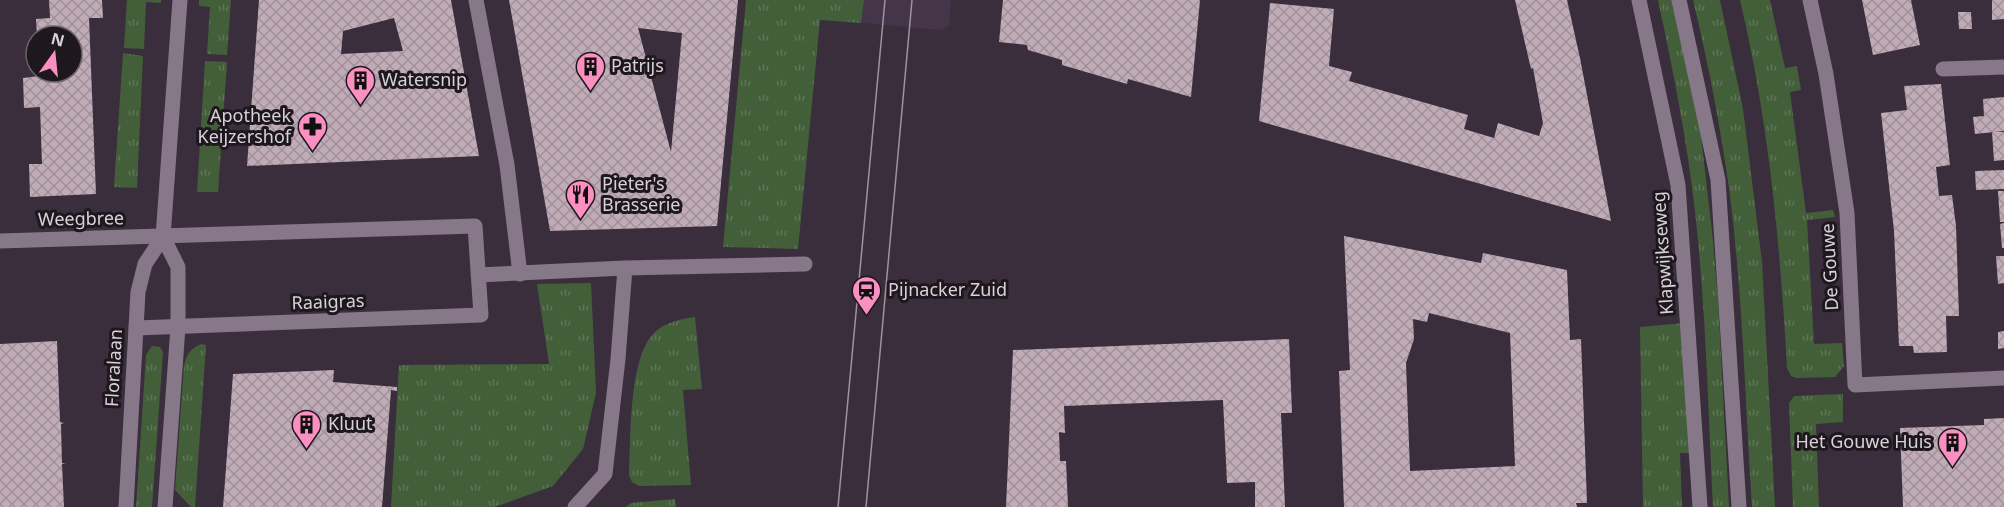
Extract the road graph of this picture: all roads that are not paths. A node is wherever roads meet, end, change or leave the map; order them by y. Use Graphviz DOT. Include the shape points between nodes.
graph roads {
  1 [pos="180,0"];
  2 [pos="476,0"];
  3 [pos="1639,0"];
  4 [pos="1679,0"];
  5 [pos="1810,0"];
  6 [pos="2004,67"];
  7 [pos="1943,69"];
  8 [pos="163,237"];
  9 [pos="0,241"];
  10 [pos="805,264"];
  11 [pos="625,268"];
  12 [pos="520,274"];
  13 [pos="478,275"];
  14 [pos="178,327"];
  15 [pos="136,328"];
  16 [pos="2004,378"];
  17 [pos="126,507"];
  18 [pos="165,507"];
  19 [pos="575,507"];
  20 [pos="1700,507"];
  21 [pos="1739,507"];
  1 -- 8 [label="street, Floralaan"];
  2 -- 12 [label="street" via="507,165"];
  3 -- 20 [label="street, Klapwijkseweg" via="1678,185"];
  4 -- 21 [label="street" via="1718,180"];
  5 -- 16 [label="street, De Gouwe" via="1826,74 1847,213 1855,385"];
  6 -- 7 [label="street"];
  8 -- 9 [label="street, Weegbree"];
  8 -- 13 [label="street, Raaigras" via="475,226"];
  8 -- 14 [label="street" via="178,267"];
  8 -- 15 [label="street, Floralaan" via="145,264 138,292"];
  10 -- 11 [label="street"];
  11 -- 12 [label="street"];
  11 -- 19 [label="street" via="605,474"];
  12 -- 13 [label="street"];
  13 -- 14 [label="street, Raaigras" via="481,315"];
  14 -- 15 [label="street, Raaigras"];
  14 -- 18 [label="street"];
  15 -- 17 [label="street, Floralaan"];
}
